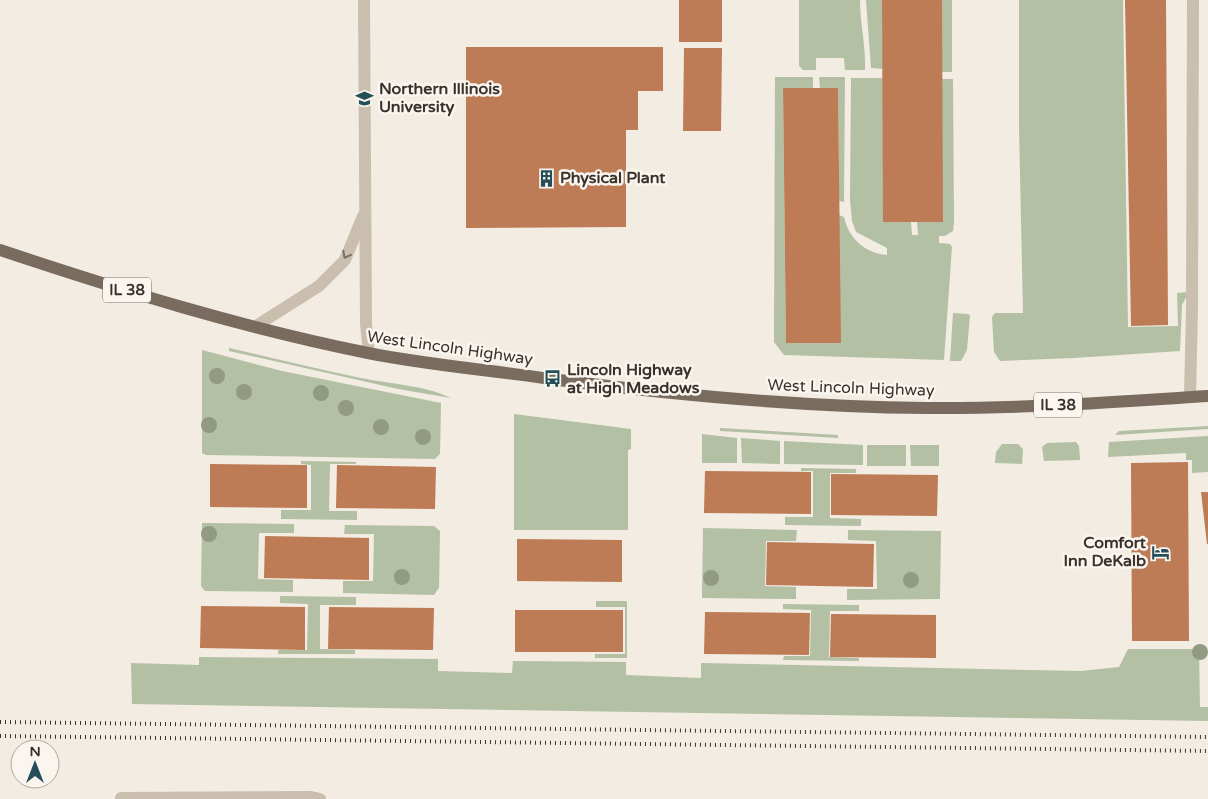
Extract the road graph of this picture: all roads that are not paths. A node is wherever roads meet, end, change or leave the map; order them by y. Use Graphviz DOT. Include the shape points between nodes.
graph roads {
  1 [pos="364,0"];
  2 [pos="1193,0"];
  3 [pos="365,211"];
  4 [pos="0,250"];
  5 [pos="256,326"];
  6 [pos="369,353"];
  7 [pos="1208,396"];
  8 [pos="1190,398"];
  9 [pos="121,798"];
  10 [pos="320,799"];
  1 -- 3 [label="street"];
  2 -- 8 [label="street"];
  3 -- 5 [label="street, one-way" via="345,260 319,286"];
  3 -- 6 [label="street"];
  4 -- 5 [label="main road, West Lincoln Highway / IL 38"];
  5 -- 6 [label="main road, West Lincoln Highway / IL 38"];
  6 -- 8 [label="main road, West Lincoln Highway / IL 38" via="587,384 810,404 926,408 1045,406"];
  7 -- 8 [label="main road, West Lincoln Highway / IL 38"];
  9 -- 10 [label="street"];
}
